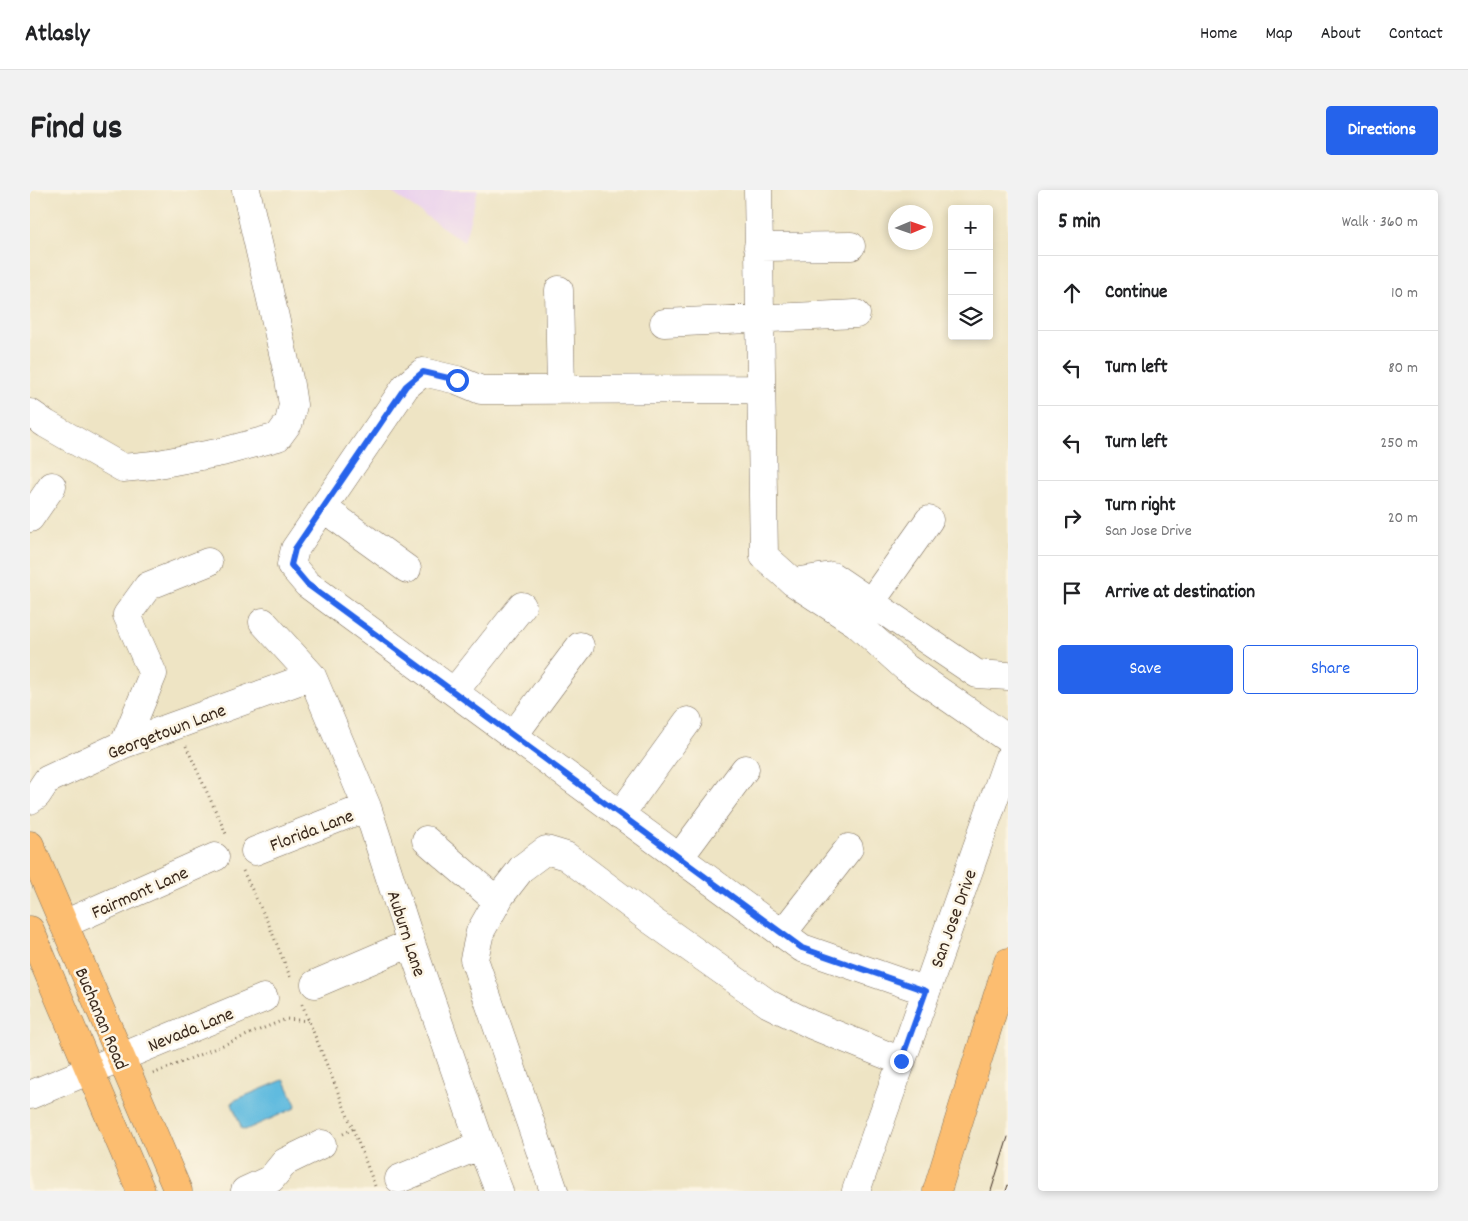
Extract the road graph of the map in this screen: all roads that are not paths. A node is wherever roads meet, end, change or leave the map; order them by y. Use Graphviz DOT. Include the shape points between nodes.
graph roads {
  1 [pos="246,190"];
  2 [pos="758,190"];
  3 [pos="851,246"];
  4 [pos="758,247"];
  5 [pos="559,290"];
  6 [pos="856,314"];
  7 [pos="760,318"];
  8 [pos="664,323"];
  9 [pos="761,389"];
  10 [pos="561,390"];
  11 [pos="30,413"];
  12 [pos="52,486"];
  13 [pos="322,508"];
  14 [pos="30,518"];
  15 [pos="929,520"];
  16 [pos="208,562"];
  17 [pos="407,569"];
  18 [pos="522,606"];
  19 [pos="863,612"];
  20 [pos="264,622"];
  21 [pos="580,646"];
  22 [pos="312,676"];
  23 [pos="1008,676"];
  24 [pos="454,692"];
  25 [pos="688,721"];
  26 [pos="513,736"];
  27 [pos="1008,739"];
  28 [pos="124,744"];
  29 [pos="1008,759"];
  30 [pos="745,769"];
  31 [pos="30,800"];
  32 [pos="367,807"];
  33 [pos="620,815"];
  34 [pos="426,840"];
  35 [pos="30,845"];
  36 [pos="849,848"];
  37 [pos="222,849"];
  38 [pos="678,858"];
  39 [pos="248,859"];
  40 [pos="497,900"];
  41 [pos="64,924"];
  42 [pos="30,930"];
  43 [pos="782,934"];
  44 [pos="1008,942"];
  45 [pos="411,943"];
  46 [pos="1004,973"];
  47 [pos="306,989"];
  48 [pos="926,991"];
  49 [pos="264,998"];
  50 [pos="120,1058"];
  51 [pos="901,1061"];
  52 [pos="90,1071"];
  53 [pos="30,1095"];
  54 [pos="322,1144"];
  55 [pos="481,1146"];
  56 [pos="388,1185"];
  57 [pos="141,1191"];
  58 [pos="178,1191"];
  59 [pos="246,1191"];
  60 [pos="499,1191"];
  61 [pos="554,1191"];
  62 [pos="856,1191"];
  63 [pos="937,1191"];
  1 -- 11 [label="street" via="293,405 289,422 278,437 222,452 123,468"];
  2 -- 4 [label="street"];
  3 -- 4 [label="street"];
  4 -- 7 [label="street"];
  5 -- 10 [label="street"];
  6 -- 7 [label="street"];
  7 -- 8 [label="street"];
  7 -- 9 [label="street"];
  9 -- 10 [label="street"];
  9 -- 19 [label="street" via="764,556 793,582 832,576"];
  10 -- 13 [label="street" via="481,390 423,372 406,386"];
  12 -- 14 [label="street"];
  13 -- 17 [label="street"];
  13 -- 24 [label="street" via="295,549 291,565 307,584"];
  15 -- 19 [label="street"];
  16 -- 28 [label="street" via="148,586 127,615 153,674"];
  18 -- 24 [label="street"];
  19 -- 23 [label="street" via="977,674"];
  19 -- 27 [label="street" via="906,668"];
  20 -- 22 [label="street, Auburn Lane"];
  21 -- 26 [label="street"];
  22 -- 28 [label="street, Georgetown Lane"];
  22 -- 32 [label="street, Auburn Lane"];
  24 -- 26 [label="street"];
  25 -- 33 [label="street"];
  26 -- 33 [label="street"];
  28 -- 31 [label="street, Georgetown Lane" via="47,780"];
  29 -- 48 [label="street, San Jose Drive"];
  30 -- 38 [label="street"];
  32 -- 39 [label="street, Florida Lane"];
  32 -- 45 [label="street, Auburn Lane"];
  33 -- 38 [label="street"];
  34 -- 40 [label="street"];
  35 -- 41 [label="main road, Buchanan Road"];
  36 -- 43 [label="street"];
  37 -- 41 [label="street, Fairmont Lane"];
  38 -- 43 [label="street"];
  40 -- 51 [label="street" via="522,868 546,850 566,856 769,1004"];
  40 -- 61 [label="street" via="480,932 474,959"];
  41 -- 50 [label="main road, Buchanan Road"];
  42 -- 52 [label="main road, Buchanan Road"];
  43 -- 48 [label="street" via="802,948"];
  44 -- 46 [label="main road"];
  45 -- 47 [label="street"];
  45 -- 55 [label="street, Auburn Lane"];
  46 -- 63 [label="main road"];
  48 -- 51 [label="street, San Jose Drive"];
  49 -- 50 [label="street, Nevada Lane"];
  50 -- 52 [label="street, Nevada Lane"];
  50 -- 58 [label="main road, Buchanan Road"];
  51 -- 62 [label="street, San Jose Drive"];
  52 -- 53 [label="street, Nevada Lane"];
  52 -- 57 [label="main road, Buchanan Road"];
  54 -- 59 [label="street" via="285,1162 271,1179"];
  55 -- 56 [label="street"];
  55 -- 60 [label="street, Auburn Lane"];
}
